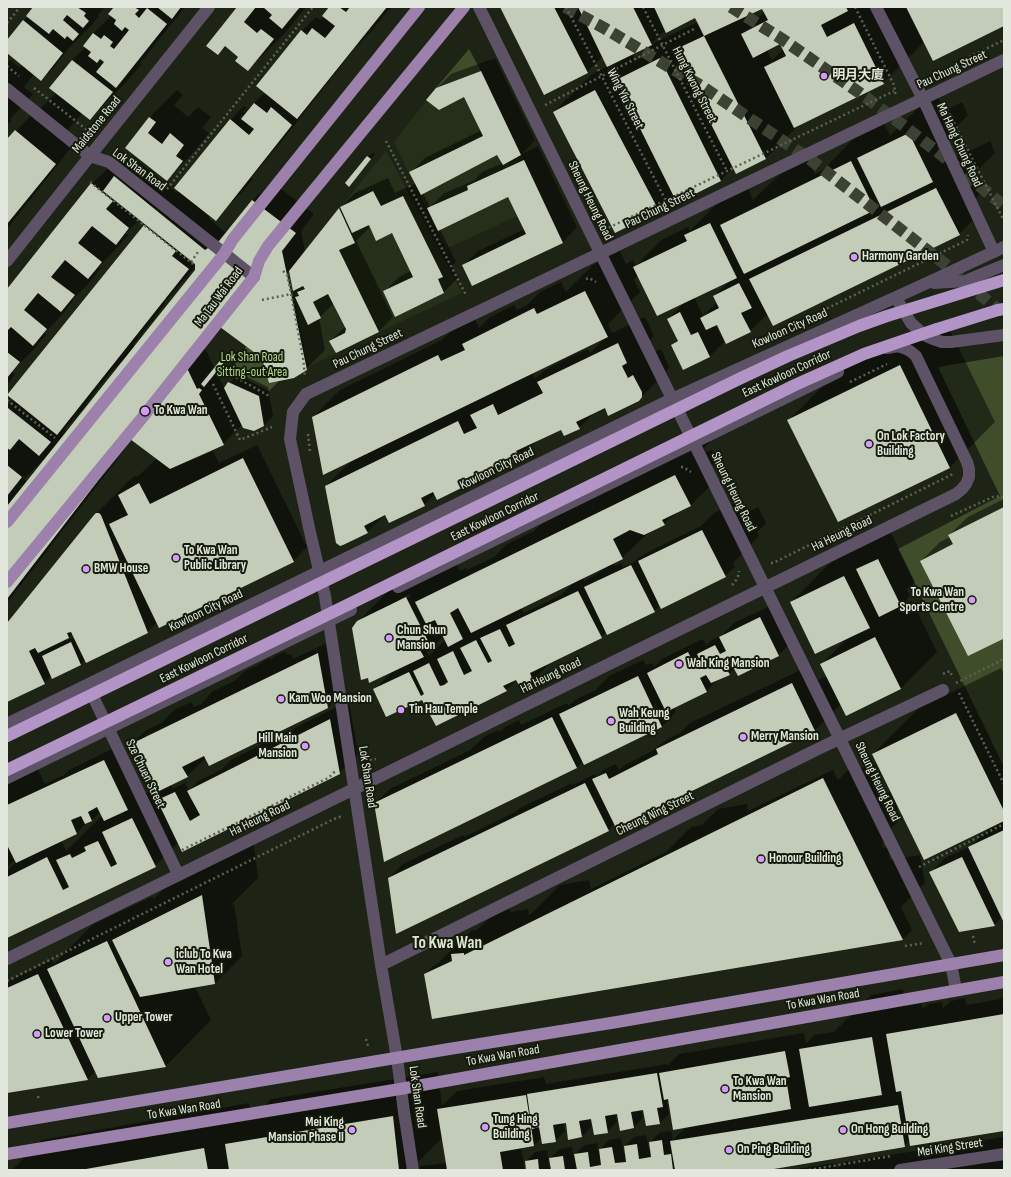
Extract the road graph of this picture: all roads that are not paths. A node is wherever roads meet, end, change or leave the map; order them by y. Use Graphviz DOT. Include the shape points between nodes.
graph roads {
  1 [pos="209,7"];
  2 [pos="419,7"];
  3 [pos="464,7"];
  4 [pos="479,7"];
  5 [pos="876,7"];
  6 [pos="1004,60"];
  7 [pos="7,89"];
  8 [pos="923,99"];
  9 [pos="90,156"];
  10 [pos="999,249"];
  11 [pos="224,254"];
  12 [pos="601,254"];
  13 [pos="7,261"];
  14 [pos="1004,265"];
  15 [pos="254,277"];
  16 [pos="1004,280"];
  17 [pos="927,283"];
  18 [pos="896,297"];
  19 [pos="1004,309"];
  20 [pos="1004,335"];
  21 [pos="306,394"];
  22 [pos="672,399"];
  23 [pos="694,442"];
  24 [pos="7,522"];
  25 [pos="319,571"];
  26 [pos="7,582"];
  27 [pos="765,587"];
  28 [pos="328,621"];
  29 [pos="87,685"];
  30 [pos="942,690"];
  31 [pos="7,724"];
  32 [pos="108,729"];
  33 [pos="7,736"];
  34 [pos="840,738"];
  35 [pos="7,770"];
  36 [pos="7,778"];
  37 [pos="354,788"];
  38 [pos="178,874"];
  39 [pos="1004,955"];
  40 [pos="7,959"];
  41 [pos="951,964"];
  42 [pos="381,965"];
  43 [pos="1004,982"];
  44 [pos="956,990"];
  45 [pos="397,1058"];
  46 [pos="400,1089"];
  47 [pos="7,1123"];
  48 [pos="7,1154"];
  49 [pos="1004,1154"];
  50 [pos="413,1170"];
  51 [pos="900,1170"];
  1 -- 9 [label="street, Maidstone Road"];
  2 -- 11 [label="main road, Ma Tau Wai Road" via="233,239"];
  3 -- 15 [label="main road, Ma Tau Wai Road" via="268,246 259,261"];
  4 -- 12 [label="street, Sheung Heung Road"];
  5 -- 8 [label="street, Ma Hang Chung Road"];
  6 -- 8 [label="street, Pau Chung Street"];
  7 -- 9 [label="street, Lok Shan Road"];
  8 -- 10 [label="street, Ma Hang Chung Road"];
  8 -- 12 [label="street, Pau Chung Street"];
  9 -- 11 [label="street, Lok Shan Road" via="109,162"];
  9 -- 13 [label="street, Maidstone Road"];
  10 -- 17 [label="street, Kowloon City Road"];
  11 -- 15 [label="street, Lok Shan Road"];
  11 -- 24 [label="main road, Ma Tau Wai Road"];
  12 -- 21 [label="street, Pau Chung Street"];
  12 -- 22 [label="street, Sheung Heung Road"];
  14 -- 17 [label="street" via="965,281"];
  15 -- 26 [label="main road, Ma Tau Wai Road"];
  16 -- 33 [label="highway, East Kowloon Corridor, bridge" via="887,316 768,366"];
  17 -- 18 [label="street, Kowloon City Road"];
  18 -- 20 [label="street" via="911,323 924,335 933,339 951,342"];
  18 -- 22 [label="street, Kowloon City Road"];
  19 -- 35 [label="highway, East Kowloon Corridor, bridge" via="881,348 806,380"];
  21 -- 25 [label="street, Lok Shan Road" via="293,412 290,439"];
  22 -- 23 [label="street, Sheung Heung Road"];
  22 -- 25 [label="street, Kowloon City Road"];
  23 -- 27 [label="street, Sheung Heung Road"];
  23 -- 27 [label="street, Ha Heung Road" via="885,349 898,346 916,356 969,469 966,484 956,494"];
  23 -- 28 [label="street"];
  25 -- 28 [label="street, Lok Shan Road"];
  25 -- 29 [label="street, Kowloon City Road"];
  27 -- 34 [label="street, Sheung Heung Road"];
  27 -- 37 [label="street, Ha Heung Road"];
  28 -- 32 [label="street"];
  28 -- 37 [label="street, Lok Shan Road"];
  29 -- 31 [label="street, Kowloon City Road"];
  29 -- 32 [label="street, Sze Chuen Street"];
  30 -- 34 [label="street, Cheung Ning Street"];
  32 -- 36 [label="street"];
  32 -- 38 [label="street, Sze Chuen Street"];
  34 -- 41 [label="street, Sheung Heung Road"];
  34 -- 42 [label="street, Cheung Ning Street"];
  37 -- 38 [label="street, Ha Heung Road"];
  37 -- 42 [label="street, Lok Shan Road"];
  38 -- 40 [label="street, Ha Heung Road"];
  39 -- 41 [label="main road, To Kwa Wan Road"];
  41 -- 44 [label="street, Sheung Heung Road"];
  41 -- 45 [label="main road, To Kwa Wan Road"];
  42 -- 45 [label="street, Lok Shan Road"];
  43 -- 44 [label="main road, To Kwa Wan Road"];
  44 -- 46 [label="main road, To Kwa Wan Road"];
  45 -- 46 [label="street, Lok Shan Road"];
  45 -- 47 [label="main road, To Kwa Wan Road"];
  46 -- 48 [label="main road, To Kwa Wan Road"];
  46 -- 50 [label="street, Lok Shan Road"];
  49 -- 51 [label="street, Mei King Street"];
}
